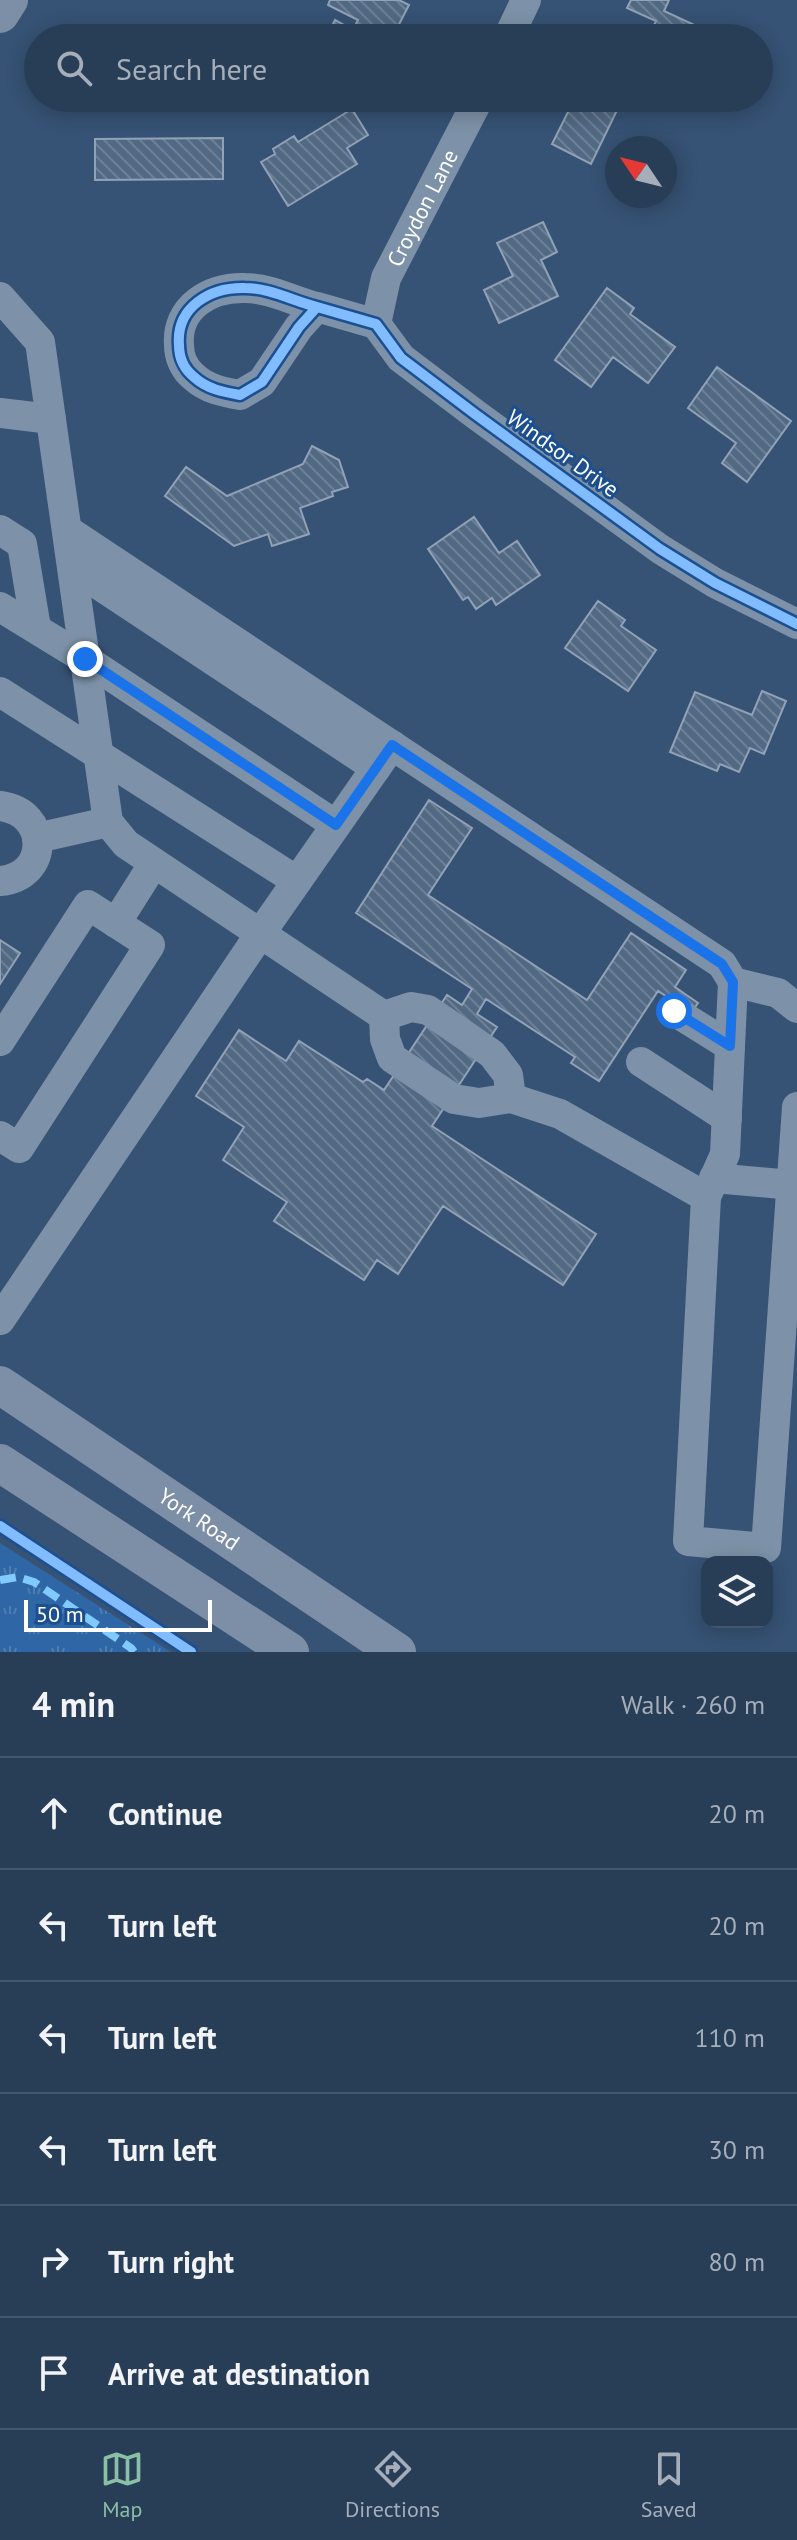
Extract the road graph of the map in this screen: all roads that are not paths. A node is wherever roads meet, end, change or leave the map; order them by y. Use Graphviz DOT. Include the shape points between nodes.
graph roads {
  1 [pos="9,0"];
  2 [pos="526,0"];
  3 [pos="0,14"];
  4 [pos="515,24"];
  5 [pos="472,112"];
  6 [pos="0,297"];
  7 [pos="317,307"];
  8 [pos="376,324"];
  9 [pos="0,413"];
  10 [pos="51,419"];
  11 [pos="0,530"];
  12 [pos="67,530"];
  13 [pos="72,567"];
  14 [pos="0,607"];
  15 [pos="797,624"];
  16 [pos="36,628"];
  17 [pos="85,659"];
  18 [pos="0,692"];
  19 [pos="99,756"];
  20 [pos="384,757"];
  21 [pos="0,806"];
  22 [pos="108,822"];
  23 [pos="336,825"];
  24 [pos="37,838"];
  25 [pos="154,863"];
  26 [pos="0,881"];
  27 [pos="297,881"];
  28 [pos="116,923"];
  29 [pos="260,934"];
  30 [pos="733,982"];
  31 [pos="797,1008"];
  32 [pos="674,1011"];
  33 [pos="384,1016"];
  34 [pos="0,1041"];
  35 [pos="730,1046"];
  36 [pos="641,1062"];
  37 [pos="511,1098"];
  38 [pos="797,1107"];
  39 [pos="727,1118"];
  40 [pos="0,1136"];
  41 [pos="792,1185"];
  42 [pos="710,1187"];
  43 [pos="0,1320"];
  44 [pos="0,1385"];
  45 [pos="0,1463"];
  46 [pos="290,1652"];
  47 [pos="397,1652"];
  1 -- 3 [label="main road"];
  2 -- 4 [label="street"];
  5 -- 8 [label="street, Croydon Lane" via="386,278"];
  6 -- 10 [label="street" via="40,342"];
  7 -- 7 [label="street" via="245,288 214,292 194,303 183,318 179,357 193,377 216,391 240,395 262,382"];
  7 -- 8 [label="street"];
  8 -- 15 [label="street, Windsor Drive" via="401,358 660,549"];
  9 -- 10 [label="street"];
  10 -- 12 [label="street"];
  11 -- 16 [label="street" via="22,544"];
  12 -- 13 [label="street"];
  12 -- 20 [label="street"];
  13 -- 17 [label="street"];
  13 -- 20 [label="street"];
  14 -- 16 [label="street"];
  16 -- 17 [label="street"];
  17 -- 19 [label="street"];
  17 -- 23 [label="street"];
  18 -- 19 [label="street"];
  19 -- 22 [label="street"];
  19 -- 27 [label="street"];
  20 -- 23 [label="street"];
  20 -- 30 [label="street" via="722,964"];
  21 -- 24 [label="street" via="22,813"];
  22 -- 24 [label="street"];
  22 -- 25 [label="street" via="126,844"];
  23 -- 27 [label="street"];
  24 -- 26 [label="street" via="31,866"];
  25 -- 28 [label="street"];
  25 -- 29 [label="street"];
  27 -- 29 [label="street"];
  28 -- 34 [label="street" via="88,905"];
  28 -- 40 [label="street" via="150,945 19,1148"];
  29 -- 33 [label="street"];
  29 -- 43 [label="street"];
  30 -- 31 [label="street" via="778,993"];
  30 -- 35 [label="street"];
  32 -- 35 [label="street"];
  33 -- 37 [label="street" via="411,1007 428,1010 492,1054 508,1075"];
  33 -- 37 [label="street" via="392,1058 454,1099 479,1103"];
  35 -- 39 [label="street"];
  36 -- 39 [label="street"];
  37 -- 42 [label="street" via="560,1114"];
  38 -- 41 [label="street"];
  39 -- 42 [label="street" via="725,1154"];
  41 -- 42 [label="street"];
  41 -- 42 [label="street" via="766,1548 688,1541"];
  44 -- 47 [label="main road, York Road"];
  45 -- 46 [label="main road"];
}
